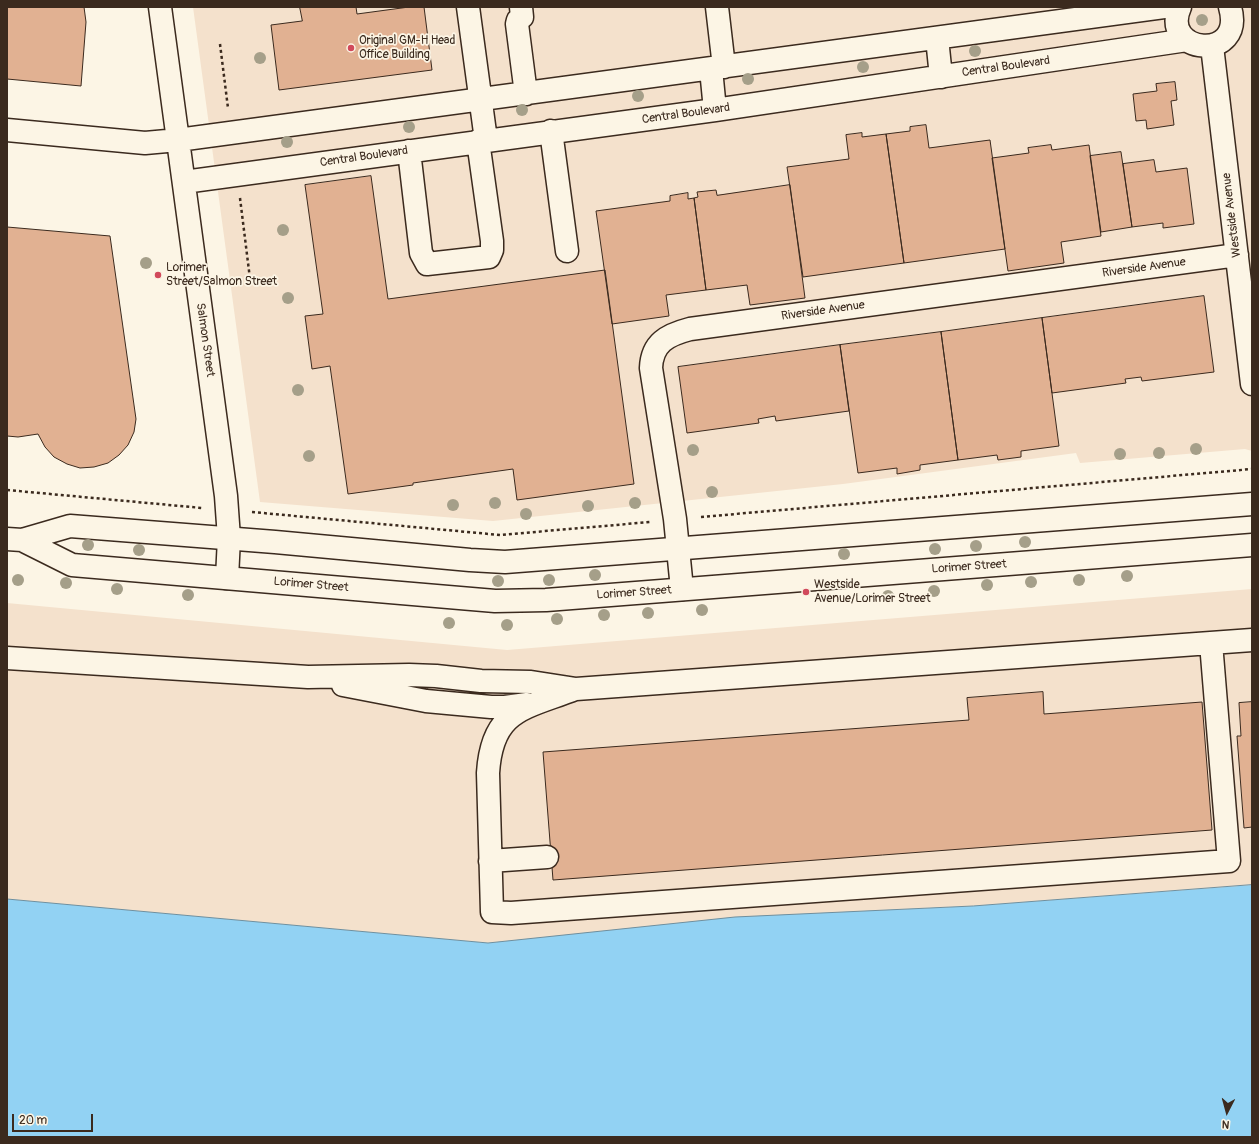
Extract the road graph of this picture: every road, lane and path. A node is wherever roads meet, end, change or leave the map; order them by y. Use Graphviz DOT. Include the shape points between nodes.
graph roads {
  1 [pos="160,7"];
  2 [pos="468,7"];
  3 [pos="521,7"];
  4 [pos="717,7"];
  5 [pos="1164,7"];
  6 [pos="1180,7"];
  7 [pos="1230,7"];
  8 [pos="937,38"];
  9 [pos="1187,40"];
  10 [pos="1212,46"];
  11 [pos="717,68"];
  12 [pos="941,77"];
  13 [pos="526,94"];
  14 [pos="481,99"];
  15 [pos="715,110"];
  16 [pos="7,130"];
  17 [pos="551,132"];
  18 [pos="178,140"];
  19 [pos="482,141"];
  20 [pos="409,151"];
  21 [pos="184,182"];
  22 [pos="567,251"];
  23 [pos="1237,255"];
  24 [pos="1252,384"];
  25 [pos="1252,469"];
  26 [pos="7,490"];
  27 [pos="1252,504"];
  28 [pos="227,510"];
  29 [pos="675,519"];
  30 [pos="229,538"];
  31 [pos="14,540"];
  32 [pos="1252,545"];
  33 [pos="678,547"];
  34 [pos="227,578"];
  35 [pos="682,589"];
  36 [pos="1252,640"];
  37 [pos="1211,643"];
  38 [pos="7,658"];
  39 [pos="308,677"];
  40 [pos="576,689"];
  41 [pos="548,700"];
  42 [pos="547,857"];
  43 [pos="490,861"];
  1 -- 18 [label="main road, Salmon Street"];
  2 -- 14 [label="main road"];
  3 -- 13 [label="main road" via="522,17 517,24"];
  4 -- 11 [label="main road"];
  5 -- 8 [label="main road"];
  6 -- 9 [label="main road" via="1178,27"];
  7 -- 10 [label="main road" via="1232,26 1228,35"];
  8 -- 11 [label="main road"];
  8 -- 12 [label="main road"];
  9 -- 10 [label="main road" via="1194,45"];
  9 -- 12 [label="main road, Central Boulevard"];
  10 -- 23 [label="main road, Westside Avenue"];
  11 -- 13 [label="main road"];
  11 -- 15 [label="main road"];
  12 -- 15 [label="main road, Central Boulevard"];
  13 -- 14 [label="main road"];
  14 -- 18 [label="main road"];
  14 -- 19 [label="main road"];
  15 -- 17 [label="main road, Central Boulevard"];
  16 -- 18 [label="main road" via="145,143"];
  17 -- 19 [label="main road, Central Boulevard"];
  17 -- 22 [label="main road"];
  18 -- 21 [label="main road, Salmon Street"];
  19 -- 20 [label="main road, Central Boulevard"];
  19 -- 20 [label="main road" via="492,241 489,257 427,264 421,253"];
  20 -- 21 [label="main road, Central Boulevard"];
  21 -- 28 [label="main road, Salmon Street"];
  23 -- 24 [label="main road, Westside Avenue"];
  23 -- 29 [label="main road, Riverside Avenue" via="677,332 655,349 651,368"];
  25 -- 29 [label="path"];
  26 -- 28 [label="path"];
  27 -- 33 [label="main road, Lorimer Street"];
  28 -- 29 [label="path" via="500,534"];
  28 -- 30 [label="main road, Salmon Street"];
  29 -- 33 [label="main road, Riverside Avenue"];
  30 -- 31 [label="main road, Lorimer Street" via="70,526"];
  30 -- 33 [label="main road, Lorimer Street" via="498,562"];
  30 -- 34 [label="main road, Salmon Street"];
  31 -- 34 [label="main road, Lorimer Street" via="72,565"];
  32 -- 35 [label="main road, Lorimer Street"];
  33 -- 35 [label="main road, Riverside Avenue"];
  34 -- 35 [label="main road, Lorimer Street" via="495,601 546,600"];
  36 -- 37 [label="main road"];
  37 -- 40 [label="main road"];
  37 -- 43 [label="main road" via="1228,861 511,913 492,912"];
  38 -- 39 [label="main road"];
  39 -- 40 [label="main road" via="409,675 531,682"];
  39 -- 41 [label="main road" via="433,702 505,707"];
  40 -- 41 [label="main road"];
  41 -- 43 [label="main road" via="509,717 501,725 491,746 488,773"];
  42 -- 43 [label="main road"];
}
